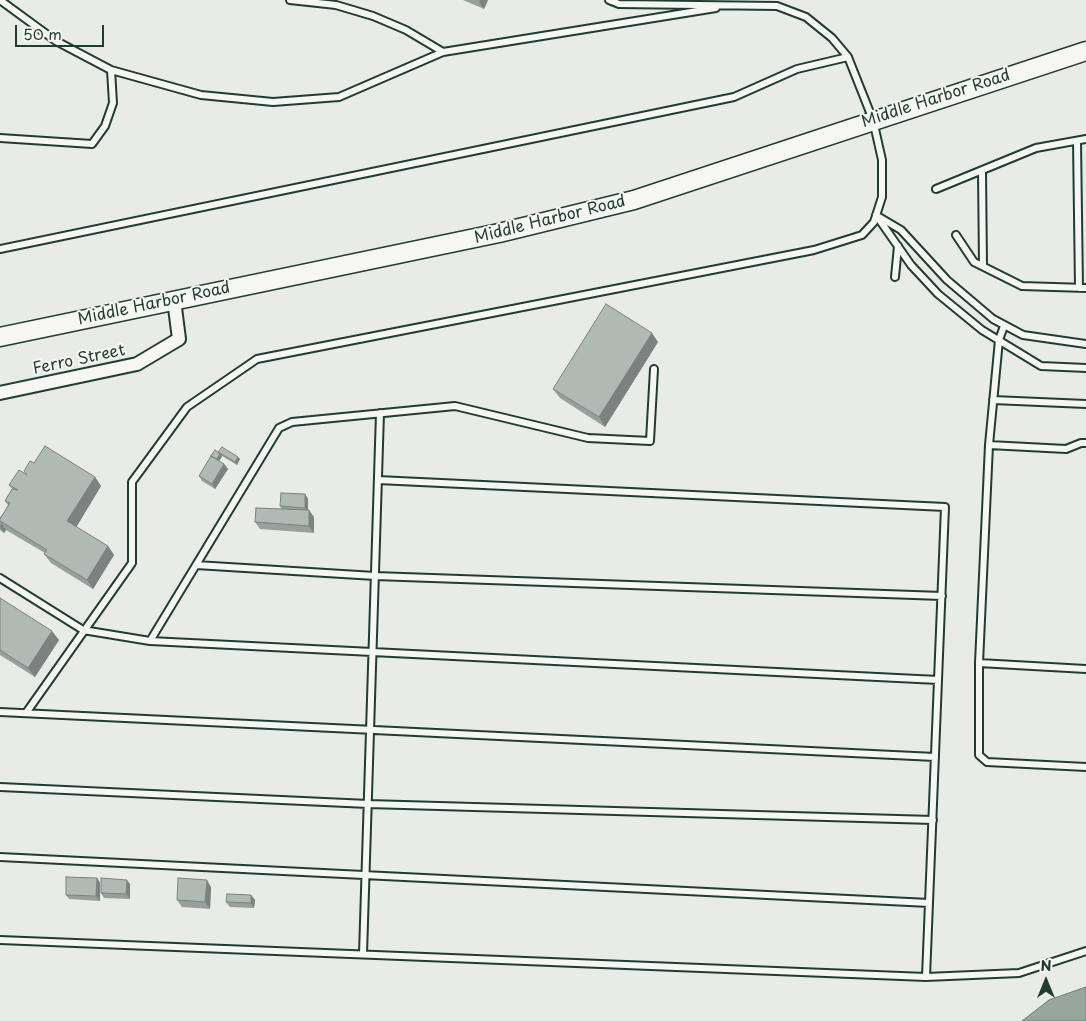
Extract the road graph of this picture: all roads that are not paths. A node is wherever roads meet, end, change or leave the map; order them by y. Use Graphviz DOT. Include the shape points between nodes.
graph roads {
  1 [pos="0,0"];
  2 [pos="290,0"];
  3 [pos="609,0"];
  4 [pos="726,0"];
  5 [pos="736,4"];
  6 [pos="1086,51"];
  7 [pos="443,52"];
  8 [pos="848,57"];
  9 [pos="111,70"];
  10 [pos="873,120"];
  11 [pos="0,138"];
  12 [pos="1086,139"];
  13 [pos="1077,141"];
  14 [pos="982,171"];
  15 [pos="936,189"];
  16 [pos="876,215"];
  17 [pos="956,235"];
  18 [pos="898,245"];
  19 [pos="0,249"];
  20 [pos="983,266"];
  21 [pos="895,277"];
  22 [pos="1083,288"];
  23 [pos="174,300"];
  24 [pos="1004,326"];
  25 [pos="0,337"];
  26 [pos="999,340"];
  27 [pos="1086,344"];
  28 [pos="1086,368"];
  29 [pos="654,369"];
  30 [pos="0,393"];
  31 [pos="993,400"];
  32 [pos="1086,404"];
  33 [pos="380,413"];
  34 [pos="1086,443"];
  35 [pos="989,445"];
  36 [pos="378,480"];
  37 [pos="196,565"];
  38 [pos="375,576"];
  39 [pos="0,578"];
  40 [pos="942,596"];
  41 [pos="83,630"];
  42 [pos="150,641"];
  43 [pos="372,651"];
  44 [pos="979,663"];
  45 [pos="1086,669"];
  46 [pos="938,680"];
  47 [pos="0,712"];
  48 [pos="26,713"];
  49 [pos="370,728"];
  50 [pos="935,757"];
  51 [pos="1086,767"];
  52 [pos="0,787"];
  53 [pos="368,804"];
  54 [pos="932,820"];
  55 [pos="0,857"];
  56 [pos="366,874"];
  57 [pos="929,903"];
  58 [pos="0,940"];
  59 [pos="1086,951"];
  60 [pos="363,954"];
  61 [pos="926,977"];
  1 -- 9 [label="lane" via="56,41"];
  2 -- 7 [label="lane" via="336,5 373,16 406,30"];
  3 -- 5 [label="lane" via="618,4"];
  4 -- 5 [label="lane"];
  5 -- 7 [label="lane"];
  5 -- 8 [label="lane" via="777,6 806,17 832,38"];
  6 -- 10 [label="main road, Middle Harbor Road"];
  7 -- 9 [label="lane" via="339,97 273,102 201,95"];
  8 -- 10 [label="lane"];
  8 -- 19 [label="lane" via="797,70 734,97"];
  9 -- 11 [label="lane" via="112,103 105,126 92,144"];
  10 -- 16 [label="lane" via="882,160 882,197"];
  10 -- 23 [label="main road, Middle Harbor Road" via="634,200 499,233"];
  12 -- 13 [label="lane"];
  13 -- 14 [label="lane" via="1036,148"];
  13 -- 22 [label="lane"];
  14 -- 15 [label="lane"];
  14 -- 20 [label="lane"];
  16 -- 18 [label="lane"];
  16 -- 24 [label="lane" via="901,230 953,286 982,312"];
  16 -- 41 [label="lane" via="862,235 814,250 257,359 186,407 132,482 132,563"];
  17 -- 20 [label="lane" via="974,262"];
  18 -- 21 [label="lane"];
  18 -- 26 [label="lane" via="911,265 938,294"];
  20 -- 22 [label="lane" via="1022,286"];
  23 -- 25 [label="main road, Middle Harbor Road"];
  23 -- 30 [label="street, Ferro Street" via="179,339 137,364"];
  24 -- 26 [label="lane"];
  24 -- 27 [label="lane" via="1042,339"];
  26 -- 28 [label="lane" via="1041,366"];
  26 -- 31 [label="lane"];
  29 -- 33 [label="lane" via="650,441 588,438 455,406"];
  31 -- 32 [label="lane"];
  31 -- 35 [label="lane"];
  33 -- 36 [label="lane"];
  33 -- 37 [label="lane" via="292,422 278,428"];
  34 -- 35 [label="lane" via="1066,449"];
  35 -- 44 [label="lane"];
  36 -- 38 [label="lane"];
  36 -- 40 [label="lane" via="945,507"];
  37 -- 38 [label="lane"];
  37 -- 42 [label="lane"];
  38 -- 40 [label="lane"];
  38 -- 43 [label="lane"];
  39 -- 41 [label="lane"];
  40 -- 46 [label="lane"];
  41 -- 42 [label="lane"];
  41 -- 48 [label="lane"];
  42 -- 43 [label="lane"];
  43 -- 46 [label="lane"];
  43 -- 49 [label="lane"];
  44 -- 45 [label="lane"];
  44 -- 51 [label="lane" via="979,755 987,762"];
  46 -- 50 [label="lane"];
  47 -- 48 [label="lane"];
  48 -- 49 [label="lane"];
  49 -- 50 [label="lane"];
  49 -- 53 [label="lane"];
  50 -- 54 [label="lane"];
  52 -- 53 [label="lane"];
  53 -- 54 [label="lane"];
  53 -- 56 [label="lane"];
  54 -- 57 [label="lane"];
  55 -- 56 [label="lane"];
  56 -- 57 [label="lane"];
  56 -- 60 [label="lane"];
  57 -- 61 [label="lane"];
  58 -- 60 [label="lane"];
  59 -- 61 [label="lane" via="1019,973"];
  60 -- 61 [label="lane"];
}
